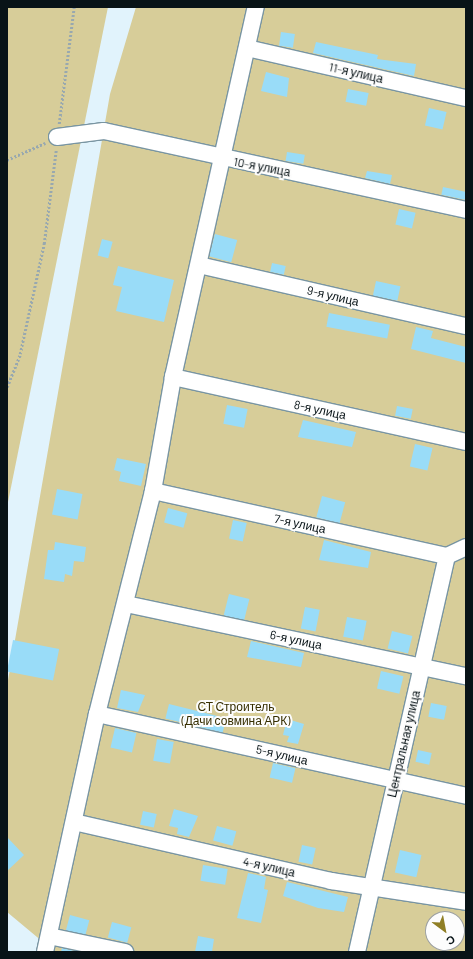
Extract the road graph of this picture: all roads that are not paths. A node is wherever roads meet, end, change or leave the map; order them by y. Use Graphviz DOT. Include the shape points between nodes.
graph roads {
  1 [pos="256,7"];
  2 [pos="247,48"];
  3 [pos="466,98"];
  4 [pos="57,137"];
  5 [pos="224,160"];
  6 [pos="466,210"];
  7 [pos="199,265"];
  8 [pos="466,326"];
  9 [pos="173,377"];
  10 [pos="466,442"];
  11 [pos="153,491"];
  12 [pos="466,547"];
  13 [pos="447,556"];
  14 [pos="126,604"];
  15 [pos="422,667"];
  16 [pos="466,676"];
  17 [pos="98,714"];
  18 [pos="396,780"];
  19 [pos="466,796"];
  20 [pos="74,822"];
  21 [pos="372,885"];
  22 [pos="466,902"];
  23 [pos="49,936"];
  24 [pos="45,952"];
  25 [pos="125,952"];
  26 [pos="357,952"];
  1 -- 2 [label="street"];
  2 -- 3 [label="street, 11-я улица"];
  2 -- 5 [label="street"];
  4 -- 5 [label="street, 10-я улица" via="104,131"];
  5 -- 6 [label="street, 10-я улица"];
  5 -- 7 [label="street"];
  7 -- 8 [label="street, 9-я улица"];
  7 -- 9 [label="street"];
  9 -- 10 [label="street, 8-я улица"];
  9 -- 11 [label="street"];
  11 -- 13 [label="street, 7-я улица"];
  11 -- 14 [label="street"];
  12 -- 13 [label="street"];
  13 -- 15 [label="street, Центральная улица"];
  14 -- 15 [label="street, 6-я улица"];
  14 -- 17 [label="street"];
  15 -- 16 [label="street, 6-я улица"];
  15 -- 18 [label="street, Центральная улица"];
  17 -- 18 [label="street, 5-я улица"];
  17 -- 20 [label="street"];
  18 -- 19 [label="street, 5-я улица"];
  18 -- 21 [label="street, Центральная улица"];
  20 -- 21 [label="street, 4-я улица" via="331,881"];
  20 -- 23 [label="street"];
  21 -- 22 [label="street, 4-я улица"];
  21 -- 26 [label="street, Центральная улица"];
  23 -- 24 [label="street"];
  23 -- 25 [label="street"];
}
